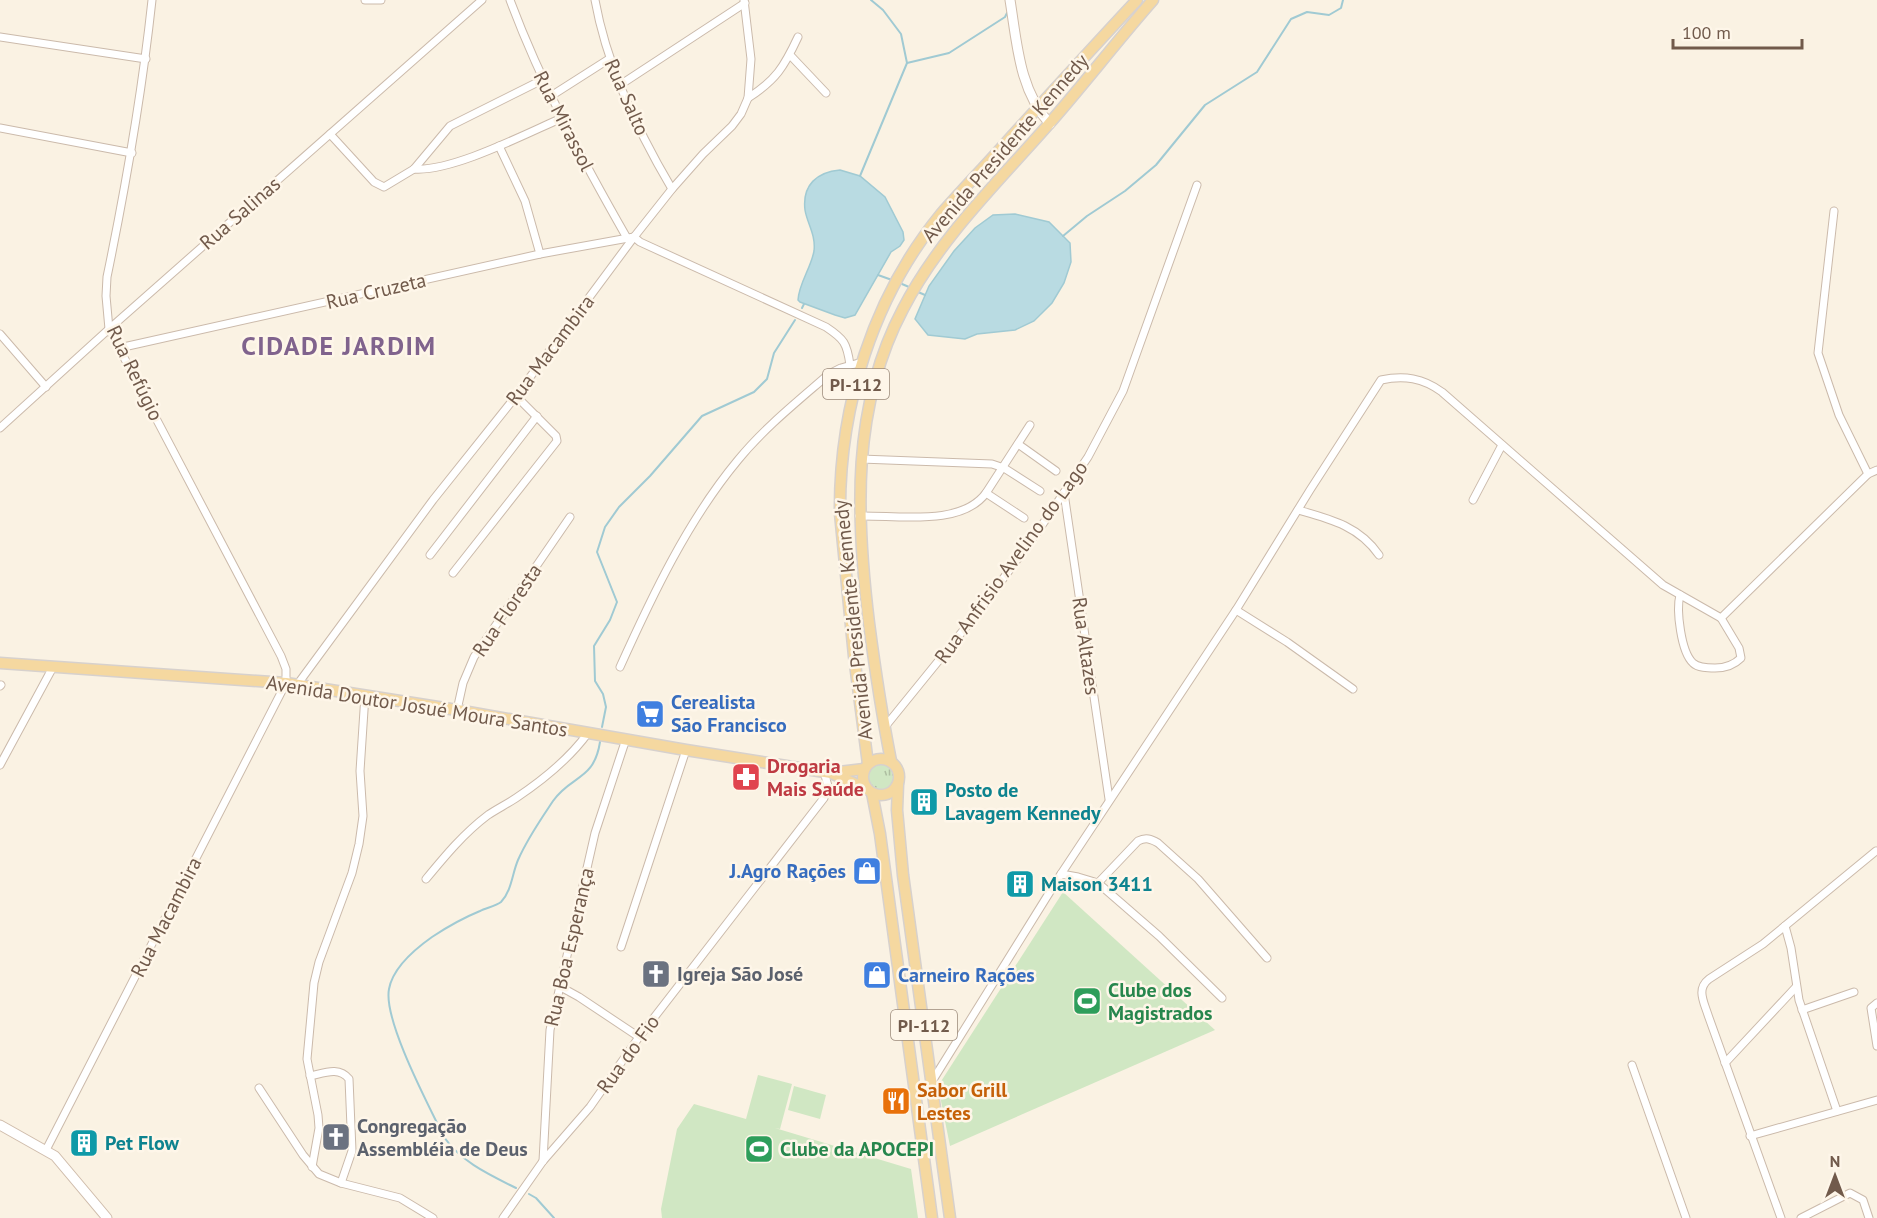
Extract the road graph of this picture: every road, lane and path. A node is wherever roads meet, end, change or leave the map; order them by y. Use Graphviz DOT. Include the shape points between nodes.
graph roads {
  1 [pos="152,0"];
  2 [pos="365,0"];
  3 [pos="381,0"];
  4 [pos="482,0"];
  5 [pos="510,0"];
  6 [pos="595,0"];
  7 [pos="1010,0"];
  8 [pos="1137,0"];
  9 [pos="1153,0"];
  10 [pos="744,2"];
  11 [pos="0,37"];
  12 [pos="798,37"];
  13 [pos="790,55"];
  14 [pos="146,59"];
  15 [pos="609,59"];
  16 [pos="542,80"];
  17 [pos="620,86"];
  18 [pos="826,93"];
  19 [pos="551,96"];
  20 [pos="747,98"];
  21 [pos="1037,109"];
  22 [pos="562,118"];
  23 [pos="1050,124"];
  24 [pos="0,128"];
  25 [pos="330,134"];
  26 [pos="499,146"];
  27 [pos="132,153"];
  28 [pos="414,169"];
  29 [pos="1197,184"];
  30 [pos="672,189"];
  31 [pos="1834,211"];
  32 [pos="630,237"];
  33 [pos="540,254"];
  34 [pos="109,329"];
  35 [pos="0,334"];
  36 [pos="119,348"];
  37 [pos="862,362"];
  38 [pos="850,365"];
  39 [pos="46,387"];
  40 [pos="516,396"];
  41 [pos="537,416"];
  42 [pos="1030,425"];
  43 [pos="0,428"];
  44 [pos="1018,444"];
  45 [pos="1502,445"];
  46 [pos="860,459"];
  47 [pos="1004,468"];
  48 [pos="1877,470"];
  49 [pos="1056,471"];
  50 [pos="1868,474"];
  51 [pos="1040,491"];
  52 [pos="986,493"];
  53 [pos="1064,493"];
  54 [pos="1473,500"];
  55 [pos="1298,510"];
  56 [pos="859,516"];
  57 [pos="570,517"];
  58 [pos="1024,518"];
  59 [pos="430,555"];
  60 [pos="1378,555"];
  61 [pos="453,573"];
  62 [pos="1680,595"];
  63 [pos="1236,610"];
  64 [pos="1721,618"];
  65 [pos="0,663"];
  66 [pos="53,667"];
  67 [pos="620,667"];
  68 [pos="291,684"];
  69 [pos="1353,689"];
  70 [pos="365,695"];
  71 [pos="457,710"];
  72 [pos="884,728"];
  73 [pos="588,733"];
  74 [pos="626,739"];
  75 [pos="686,750"];
  76 [pos="891,761"];
  77 [pos="0,765"];
  78 [pos="866,766"];
  79 [pos="828,772"];
  80 [pos="898,784"];
  81 [pos="870,791"];
  82 [pos="1109,800"];
  83 [pos="1876,851"];
  84 [pos="1061,874"];
  85 [pos="426,879"];
  86 [pos="1098,883"];
  87 [pos="1785,926"];
  88 [pos="621,947"];
  89 [pos="1267,958"];
  90 [pos="559,986"];
  91 [pos="1796,987"];
  92 [pos="1854,992"];
  93 [pos="1222,998"];
  94 [pos="1877,1003"];
  95 [pos="1802,1010"];
  96 [pos="924,1029"];
  97 [pos="907,1031"];
  98 [pos="639,1037"];
  99 [pos="1877,1046"];
  100 [pos="1725,1063"];
  101 [pos="1632,1065"];
  102 [pos="310,1076"];
  103 [pos="931,1083"];
  104 [pos="259,1088"];
  105 [pos="1877,1100"];
  106 [pos="1837,1111"];
  107 [pos="0,1125"];
  108 [pos="1750,1136"];
  109 [pos="46,1150"];
  110 [pos="543,1161"];
  111 [pos="312,1167"];
  112 [pos="341,1183"];
  113 [pos="107,1218"];
  114 [pos="434,1218"];
  115 [pos="503,1218"];
  116 [pos="932,1218"];
  117 [pos="950,1218"];
  118 [pos="1686,1218"];
  119 [pos="1781,1218"];
  120 [pos="1801,1218"];
  121 [pos="1869,1218"];
  1 -- 14 [label="street, Rua Refúgio"];
  2 -- 3 [label="street"];
  4 -- 25 [label="street, Rua Salinas"];
  5 -- 16 [label="street, Rua Mirassol"];
  6 -- 15 [label="street, Rua Salto"];
  7 -- 21 [label="street" via="1028,91"];
  8 -- 21 [label="main road, Avenida Presidente Kennedy / PI-112"];
  9 -- 23 [label="main road, Avenida Presidente Kennedy / PI-112"];
  10 -- 17 [label="street"];
  10 -- 20 [label="street, Rua Macambira" via="751,59"];
  11 -- 14 [label="street"];
  12 -- 13 [label="street"];
  13 -- 18 [label="street"];
  13 -- 20 [label="street" via="773,81"];
  14 -- 27 [label="street, Rua Refúgio"];
  15 -- 17 [label="street, Rua Salto"];
  15 -- 19 [label="street"];
  16 -- 19 [label="street, Rua Mirassol"];
  16 -- 28 [label="street" via="450,126"];
  17 -- 30 [label="street, Rua Salto"];
  19 -- 22 [label="street, Rua Mirassol"];
  20 -- 30 [label="street, Rua Macambira" via="736,121"];
  21 -- 23 [label="street"];
  21 -- 37 [label="main road, Avenida Presidente Kennedy / PI-112" via="941,215 919,245 873,328"];
  22 -- 26 [label="street"];
  22 -- 32 [label="street, Rua Mirassol"];
  23 -- 46 [label="main road, Avenida Presidente Kennedy / PI-112" via="960,224 915,286 881,360"];
  24 -- 27 [label="street"];
  25 -- 28 [label="street" via="379,186 389,185"];
  25 -- 34 [label="street, Rua Salinas"];
  26 -- 28 [label="street" via="431,169"];
  26 -- 33 [label="street" via="523,195"];
  27 -- 34 [label="street, Rua Refúgio" via="107,277"];
  29 -- 53 [label="street, Rua Anfrisio Avelino do Lago" via="1123,391"];
  30 -- 32 [label="street, Rua Macambira"];
  31 -- 50 [label="street" via="1818,353 1839,415"];
  32 -- 33 [label="street, Rua Cruzeta"];
  32 -- 38 [label="street" via="826,327 846,343"];
  32 -- 40 [label="street, Rua Macambira"];
  33 -- 36 [label="street, Rua Cruzeta"];
  34 -- 36 [label="street, Rua Refúgio"];
  34 -- 39 [label="street, Rua Salinas"];
  35 -- 39 [label="street"];
  36 -- 68 [label="street, Rua Refúgio" via="281,656"];
  37 -- 38 [label="street"];
  37 -- 78 [label="main road, Avenida Presidente Kennedy / PI-112" via="846,422 840,513"];
  38 -- 67 [label="street" via="829,374 753,443 730,470 660,582"];
  39 -- 43 [label="street, Rua Salinas"];
  40 -- 41 [label="street"];
  40 -- 68 [label="street, Rua Macambira"];
  41 -- 59 [label="street"];
  41 -- 61 [label="street" via="556,436 556,443"];
  42 -- 44 [label="street"];
  44 -- 47 [label="street"];
  44 -- 49 [label="street"];
  45 -- 54 [label="street"];
  45 -- 55 [label="street" via="1429,383 1412,378 1380,380"];
  45 -- 62 [label="street" via="1663,585"];
  46 -- 47 [label="street" via="987,463"];
  46 -- 56 [label="main road, Avenida Presidente Kennedy / PI-112"];
  47 -- 51 [label="street"];
  47 -- 52 [label="street"];
  48 -- 50 [label="street"];
  50 -- 64 [label="street"];
  52 -- 56 [label="street" via="973,506 934,517"];
  52 -- 58 [label="street"];
  53 -- 72 [label="street, Rua Anfrisio Avelino do Lago" via="983,606"];
  53 -- 82 [label="street, Rua Altazes"];
  55 -- 60 [label="street" via="1352,529 1364,536"];
  55 -- 63 [label="street"];
  56 -- 72 [label="main road, Avenida Presidente Kennedy / PI-112" via="865,593"];
  57 -- 71 [label="street, Rua Floresta" via="474,657"];
  62 -- 64 [label="street"];
  62 -- 64 [label="street" via="1678,612 1685,648 1693,663 1718,668 1741,658"];
  63 -- 69 [label="street"];
  63 -- 82 [label="street"];
  65 -- 66 [label="main road, Avenida Doutor Josué Moura Santos"];
  66 -- 68 [label="main road, Avenida Doutor Josué Moura Santos"];
  66 -- 77 [label="street"];
  68 -- 70 [label="main road, Avenida Doutor Josué Moura Santos"];
  68 -- 109 [label="street, Rua Macambira"];
  70 -- 71 [label="main road, Avenida Doutor Josué Moura Santos"];
  70 -- 102 [label="street" via="360,771 362,829 352,873 314,983 307,1059"];
  71 -- 73 [label="main road, Avenida Doutor Josué Moura Santos"];
  72 -- 76 [label="main road, Avenida Presidente Kennedy / PI-112"];
  73 -- 74 [label="main road, Avenida Doutor Josué Moura Santos"];
  73 -- 85 [label="street" via="563,763 480,822"];
  74 -- 75 [label="main road, Avenida Doutor Josué Moura Santos"];
  74 -- 90 [label="street, Rua Boa Esperança" via="595,833"];
  75 -- 79 [label="main road, Avenida Doutor Josué Moura Santos"];
  75 -- 88 [label="street"];
  76 -- 78 [label="main road, Avenida Presidente Kennedy" via="879,758"];
  76 -- 80 [label="main road, Avenida Presidente Kennedy / PI-112" via="898,771"];
  78 -- 79 [label="main road"];
  78 -- 81 [label="main road, Avenida Presidente Kennedy / PI-112" via="863,779"];
  79 -- 81 [label="main road"];
  79 -- 98 [label="street, Rua do Fio" via="824,798"];
  80 -- 81 [label="main road" via="886,795"];
  80 -- 96 [label="main road, Avenida Presidente Kennedy / PI-112" via="898,832"];
  81 -- 97 [label="main road, Avenida Presidente Kennedy / PI-112" via="880,834"];
  82 -- 84 [label="street"];
  83 -- 87 [label="street"];
  84 -- 86 [label="street"];
  84 -- 103 [label="street"];
  86 -- 89 [label="street" via="1138,841 1152,839 1198,879"];
  86 -- 93 [label="street"];
  87 -- 91 [label="street"];
  87 -- 100 [label="street" via="1702,986 1701,994"];
  90 -- 98 [label="street"];
  90 -- 110 [label="street, Rua Boa Esperança" via="549,1039"];
  91 -- 95 [label="street"];
  91 -- 100 [label="street"];
  92 -- 95 [label="street"];
  94 -- 99 [label="street" via="1871,1008"];
  95 -- 106 [label="street"];
  96 -- 97 [label="main road"];
  96 -- 103 [label="main road, Avenida Presidente Kennedy / PI-112"];
  97 -- 116 [label="main road, Avenida Presidente Kennedy / PI-112"];
  98 -- 110 [label="street, Rua do Fio" via="590,1107"];
  100 -- 108 [label="street"];
  101 -- 118 [label="street"];
  102 -- 111 [label="street" via="319,1128"];
  102 -- 112 [label="street" via="337,1071 349,1079 352,1151"];
  103 -- 117 [label="main road, Avenida Presidente Kennedy / PI-112"];
  104 -- 111 [label="street"];
  105 -- 106 [label="street"];
  106 -- 108 [label="street"];
  107 -- 109 [label="street"];
  108 -- 119 [label="street"];
  109 -- 113 [label="street" via="61,1162"];
  110 -- 115 [label="street, Rua do Fio"];
  111 -- 112 [label="street"];
  112 -- 114 [label="street" via="400,1198"];
  120 -- 121 [label="street" via="1850,1193 1863,1200"];
}
